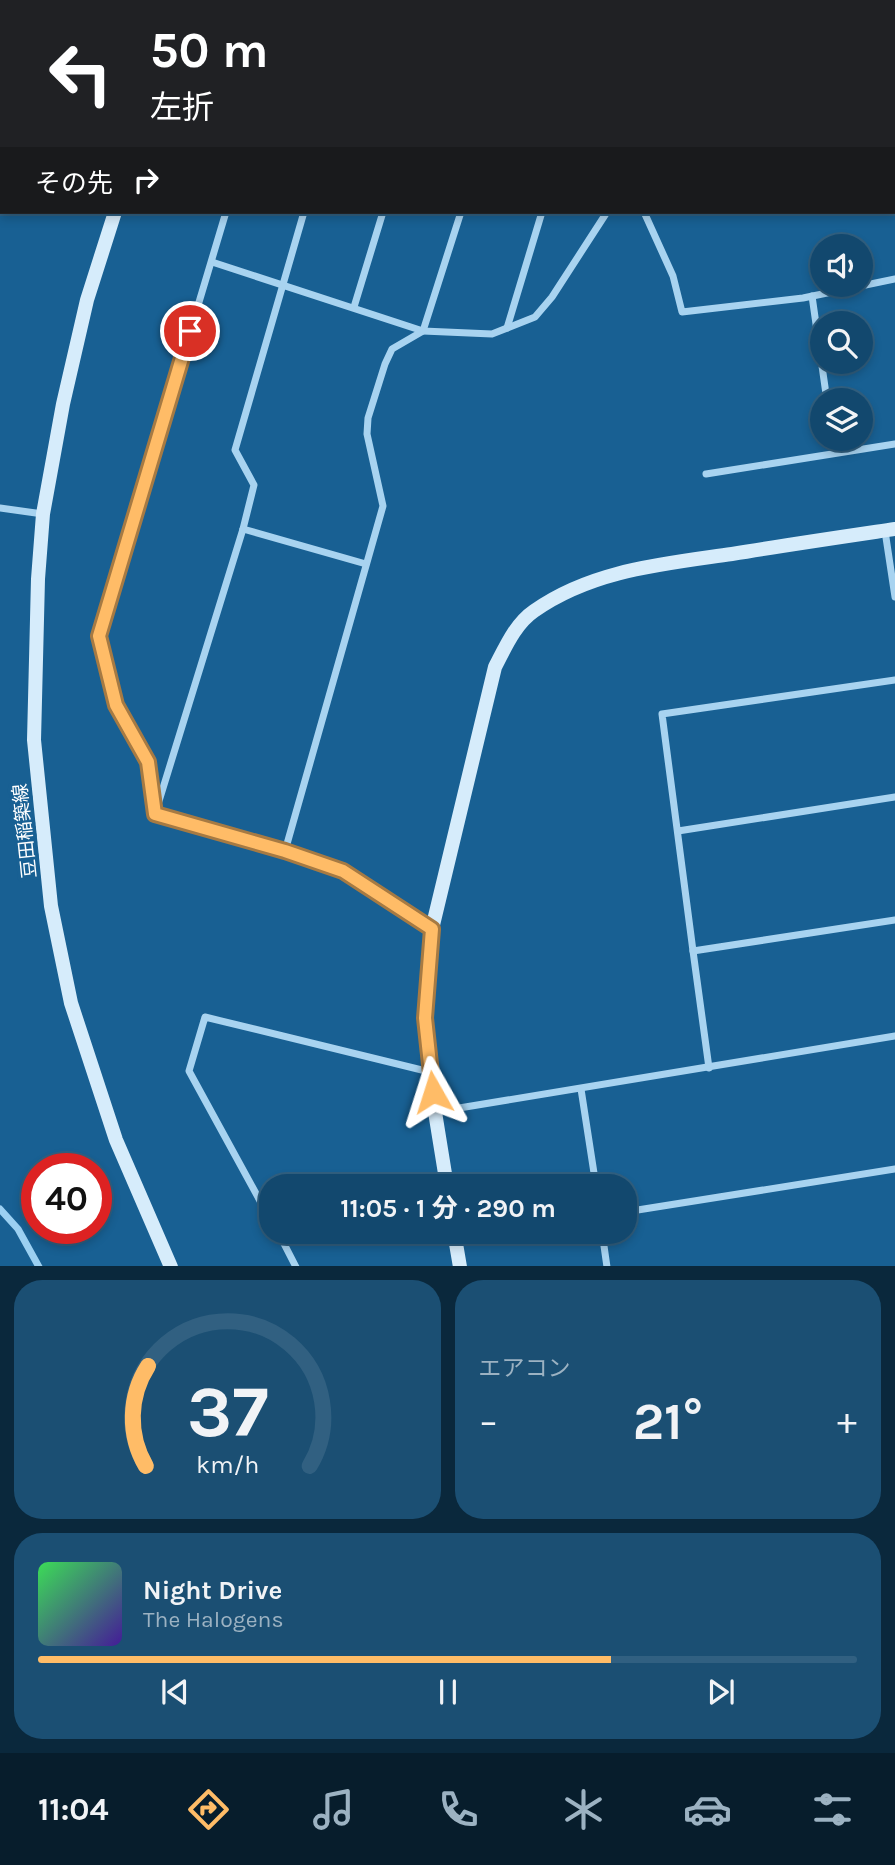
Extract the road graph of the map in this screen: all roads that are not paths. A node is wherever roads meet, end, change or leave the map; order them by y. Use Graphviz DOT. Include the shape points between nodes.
graph roads {
  1 [pos="115,214"];
  2 [pos="225,214"];
  3 [pos="303,214"];
  4 [pos="382,214"];
  5 [pos="460,214"];
  6 [pos="541,214"];
  7 [pos="606,214"];
  8 [pos="645,214"];
  9 [pos="212,262"];
  10 [pos="895,279"];
  11 [pos="283,283"];
  12 [pos="873,284"];
  13 [pos="810,296"];
  14 [pos="812,297"];
  15 [pos="354,307"];
  16 [pos="507,328"];
  17 [pos="424,331"];
  18 [pos="825,388"];
  19 [pos="895,444"];
  20 [pos="834,453"];
  21 [pos="706,474"];
  22 [pos="0,508"];
  23 [pos="43,514"];
  24 [pos="243,529"];
  25 [pos="890,529"];
  26 [pos="366,564"];
  27 [pos="895,597"];
  28 [pos="895,680"];
  29 [pos="895,797"];
  30 [pos="155,814"];
  31 [pos="678,831"];
  32 [pos="285,851"];
  33 [pos="895,920"];
  34 [pos="432,929"];
  35 [pos="693,951"];
  36 [pos="895,1036"];
  37 [pos="709,1068"];
  38 [pos="430,1072"];
  39 [pos="581,1089"];
  40 [pos="435,1112"];
  41 [pos="895,1169"];
  42 [pos="445,1174"];
  43 [pos="594,1174"];
  44 [pos="259,1199"];
  45 [pos="637,1210"];
  46 [pos="284,1244"];
  47 [pos="456,1244"];
  48 [pos="604,1244"];
  49 [pos="170,1266"];
  50 [pos="296,1266"];
  51 [pos="460,1266"];
  52 [pos="607,1266"];
  1 -- 23 [label="main road, 豆田稲築線" via="87,300"];
  2 -- 9 [label="street"];
  3 -- 11 [label="street"];
  4 -- 15 [label="street"];
  5 -- 17 [label="street"];
  6 -- 16 [label="street"];
  7 -- 16 [label="street" via="535,317"];
  8 -- 13 [label="street" via="673,276 682,312"];
  9 -- 11 [label="street"];
  9 -- 30 [label="street" via="99,636 116,705 148,762"];
  10 -- 12 [label="street"];
  11 -- 15 [label="street"];
  11 -- 24 [label="street" via="235,450 254,485"];
  14 -- 18 [label="street"];
  15 -- 17 [label="street"];
  16 -- 17 [label="street" via="492,334"];
  17 -- 26 [label="street" via="392,349 368,418 367,434 383,506"];
  19 -- 20 [label="street"];
  20 -- 21 [label="street"];
  22 -- 23 [label="street"];
  23 -- 49 [label="main road, 豆田稲築線" via="34,740 51,906 71,1003 116,1140"];
  24 -- 26 [label="street"];
  24 -- 30 [label="street"];
  25 -- 27 [label="street"];
  25 -- 34 [label="main road" via="633,569 590,581 531,612 495,667"];
  26 -- 32 [label="street"];
  28 -- 31 [label="street" via="662,714"];
  29 -- 31 [label="street"];
  30 -- 32 [label="street"];
  31 -- 35 [label="street"];
  32 -- 34 [label="street" via="343,871"];
  33 -- 35 [label="street"];
  34 -- 38 [label="main road" via="425,1018"];
  35 -- 37 [label="street"];
  36 -- 37 [label="street"];
  37 -- 39 [label="street"];
  38 -- 40 [label="main road"];
  38 -- 44 [label="street" via="205,1017 189,1071"];
  39 -- 40 [label="street"];
  39 -- 43 [label="street"];
  40 -- 42 [label="main road"];
  41 -- 45 [label="street"];
  46 -- 50 [label="street"];
  47 -- 51 [label="main road"];
  48 -- 52 [label="street"];
}
